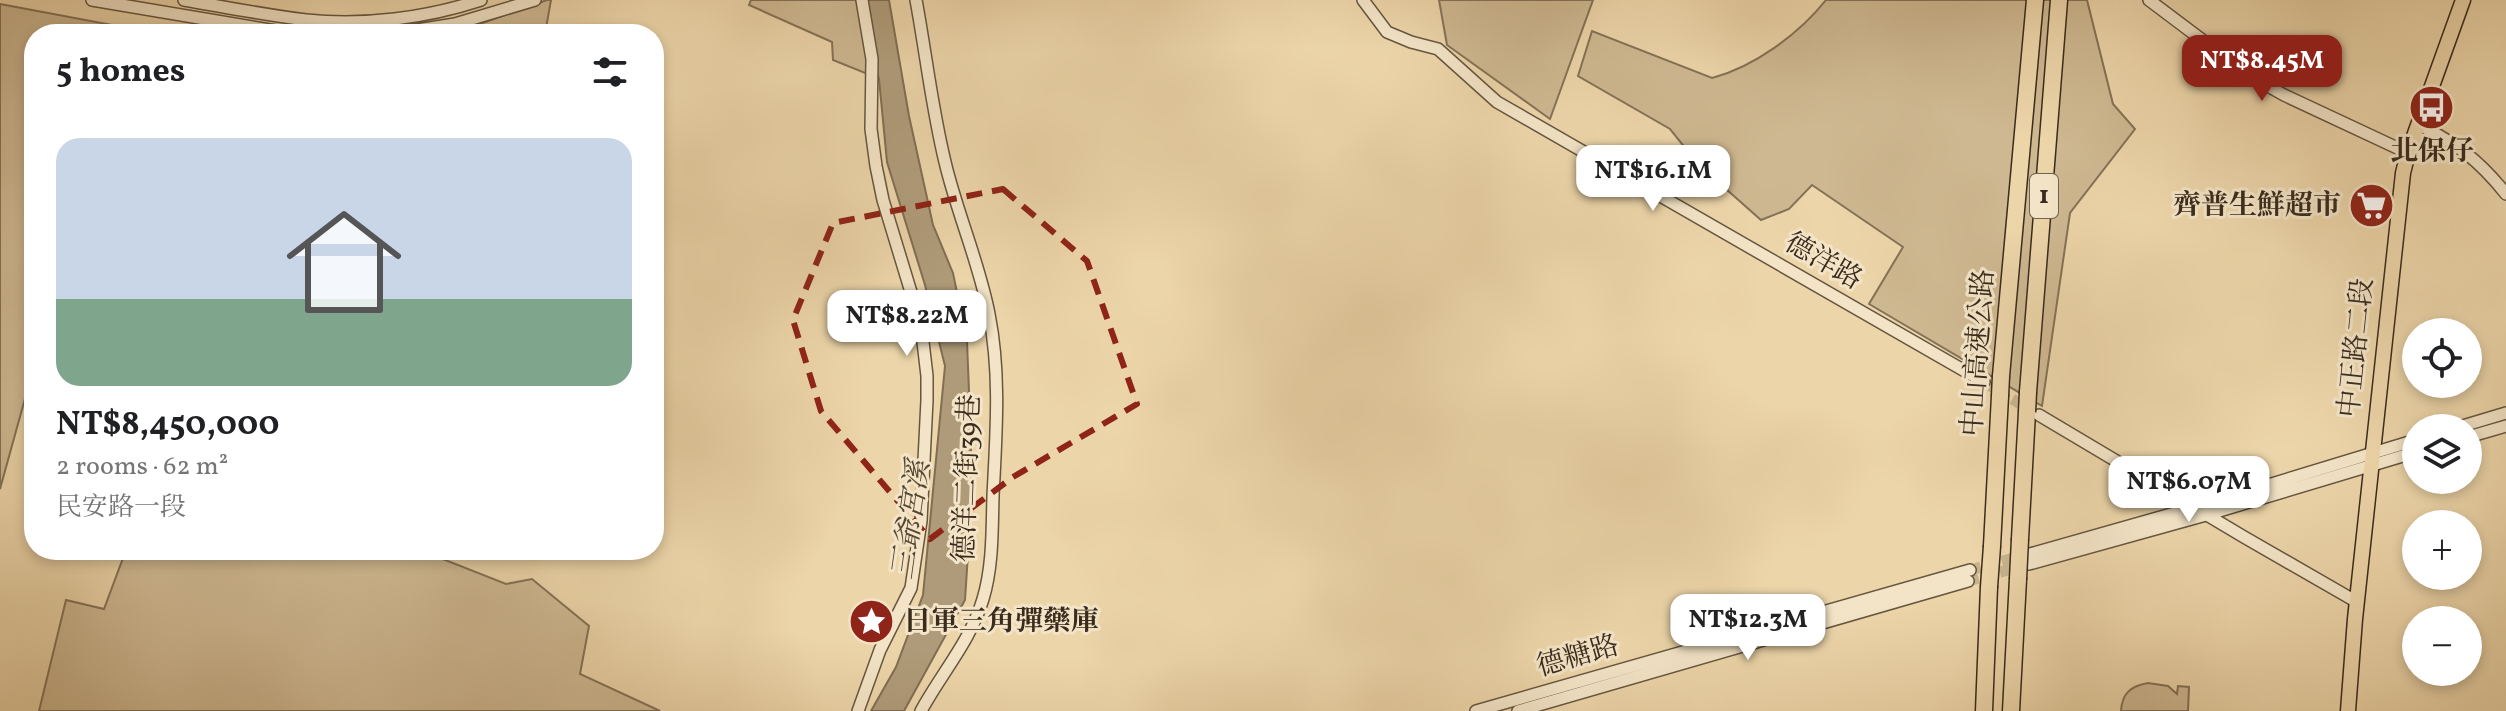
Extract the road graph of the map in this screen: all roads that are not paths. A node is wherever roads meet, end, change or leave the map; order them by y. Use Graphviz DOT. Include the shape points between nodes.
graph roads {
  1 [pos="92,0"];
  2 [pos="184,0"];
  3 [pos="481,0"];
  4 [pos="535,0"];
  5 [pos="862,0"];
  6 [pos="916,0"];
  7 [pos="1363,0"];
  8 [pos="2035,0"];
  9 [pos="2059,0"];
  10 [pos="2463,0"];
  11 [pos="2158,3"];
  12 [pos="235,24"];
  13 [pos="455,24"];
  14 [pos="2418,124"];
  15 [pos="2408,153"];
  16 [pos="2506,194"];
  17 [pos="1984,382"];
  18 [pos="2506,413"];
  19 [pos="2033,414"];
  20 [pos="2482,420"];
  21 [pos="2506,426"];
  22 [pos="2482,433"];
  23 [pos="2402,446"];
  24 [pos="2402,454"];
  25 [pos="2372,459"];
  26 [pos="2196,507"];
  27 [pos="2206,515"];
  28 [pos="2357,602"];
  29 [pos="858,711"];
  30 [pos="921,711"];
  31 [pos="1476,711"];
  32 [pos="1518,711"];
  33 [pos="1984,711"];
  34 [pos="2011,711"];
  35 [pos="2348,711"];
  1 -- 12 [label="street"];
  2 -- 3 [label="street" via="307,20 371,22"];
  4 -- 13 [label="street"];
  5 -- 29 [label="street" via="872,59 876,166 921,325 927,400 911,588"];
  6 -- 30 [label="street, 德洋二街39巷" via="944,160 989,313 997,411 986,590 970,630"];
  7 -- 17 [label="street, 德洋路" via="1387,32 1438,49 1497,102"];
  8 -- 33 [label="highway, 中山高速公路 / 1, bridge" via="2001,376"];
  9 -- 19 [label="highway, 中山高速公路 / 1, bridge" via="2028,392"];
  10 -- 14 [label="main road, 中正路二段"];
  11 -- 15 [label="street" via="2250,76"];
  14 -- 15 [label="main road, 中正路二段"];
  14 -- 16 [label="street" via="2471,155"];
  15 -- 25 [label="main road, 中正路二段"];
  18 -- 20 [label="street"];
  19 -- 26 [label="street"];
  19 -- 34 [label="highway, 中山高速公路 / 1, bridge"];
  21 -- 22 [label="street"];
  23 -- 25 [label="street"];
  24 -- 25 [label="street"];
  25 -- 26 [label="street"];
  25 -- 27 [label="street"];
  25 -- 28 [label="main road, 中正路二段"];
  26 -- 27 [label="street"];
  26 -- 27 [label="street" via="2030,559"];
  27 -- 28 [label="street"];
  28 -- 35 [label="main road, 中正路二段"];
  31 -- 32 [label="street, 德糖路" via="1969,575"];
}
